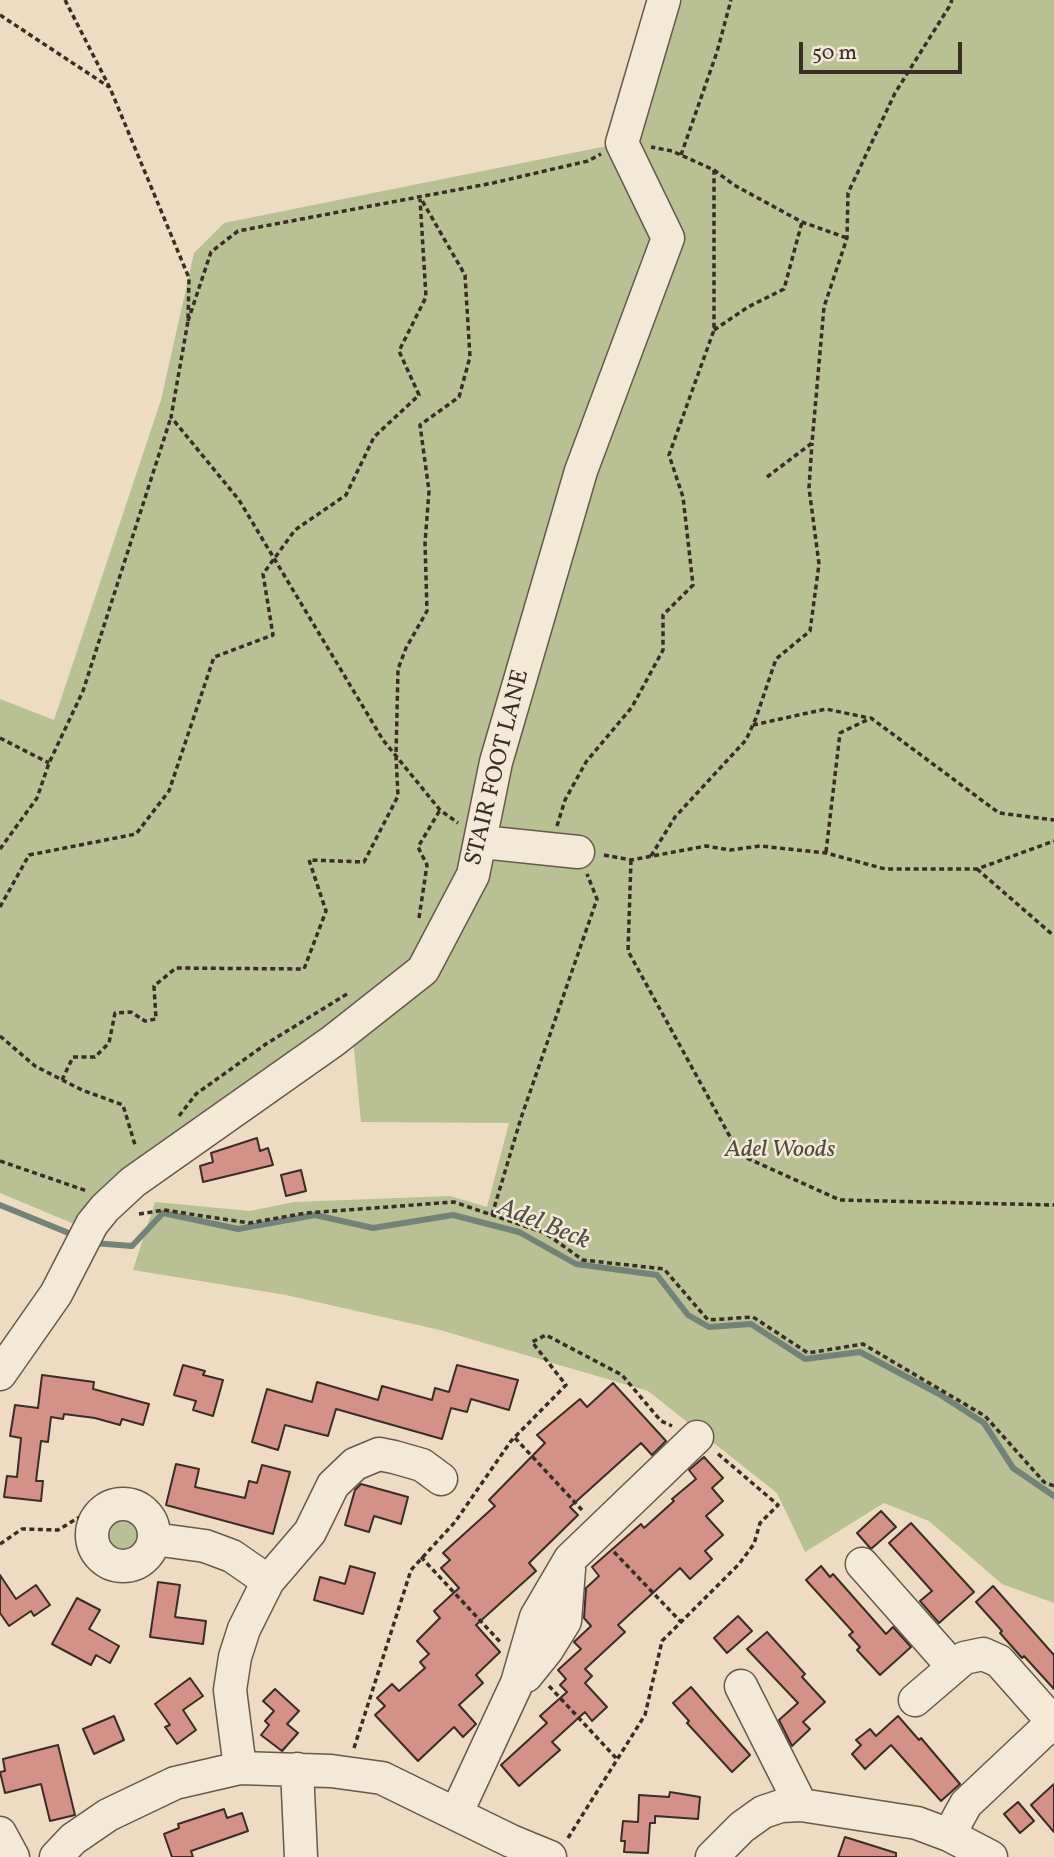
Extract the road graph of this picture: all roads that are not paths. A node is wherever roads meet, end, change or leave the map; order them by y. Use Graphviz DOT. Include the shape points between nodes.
graph roads {
  1 [pos="664,0"];
  2 [pos="482,842"];
  3 [pos="564,850"];
  4 [pos="0,1374"];
  5 [pos="697,1437"];
  6 [pos="441,1479"];
  7 [pos="154,1539"];
  8 [pos="862,1564"];
  9 [pos="268,1581"];
  10 [pos="954,1667"];
  11 [pos="741,1686"];
  12 [pos="915,1700"];
  13 [pos="1053,1722"];
  14 [pos="240,1768"];
  15 [pos="297,1769"];
  16 [pos="801,1805"];
  17 [pos="456,1814"];
  18 [pos="0,1833"];
  19 [pos="949,1835"];
  20 [pos="557,1852"];
  21 [pos="13,1857"];
  22 [pos="56,1857"];
  23 [pos="301,1857"];
  24 [pos="712,1857"];
  25 [pos="991,1857"];
  1 -- 2 [label="street, STAIR FOOT LANE" via="622,143 668,238 581,471 496,762"];
  2 -- 3 [label="street"];
  2 -- 4 [label="street, STAIR FOOT LANE" via="474,875 422,970 333,1041 132,1182 99,1216 56,1294"];
  5 -- 17 [label="street" via="570,1559 536,1617 524,1673"];
  6 -- 9 [label="street" via="422,1465 379,1454 355,1464 332,1485 310,1532"];
  7 -- 7 [label="street" via="150,1519 134,1506 104,1510 93,1527 94,1548 117,1566 138,1563 152,1549"];
  7 -- 9 [label="street" via="205,1546 232,1556"];
  8 -- 10 [label="street"];
  9 -- 14 [label="street" via="244,1629 230,1690"];
  10 -- 12 [label="street"];
  10 -- 13 [label="street" via="964,1658 983,1654 999,1661"];
  11 -- 16 [label="street"];
  13 -- 19 [label="street" via="966,1804"];
  14 -- 15 [label="street"];
  14 -- 22 [label="street" via="175,1783 108,1815"];
  15 -- 17 [label="street" via="382,1778"];
  15 -- 23 [label="street"];
  16 -- 19 [label="street" via="917,1823"];
  16 -- 24 [label="street" via="763,1812"];
  17 -- 20 [label="street"];
  18 -- 21 [label="street"];
  19 -- 25 [label="street"];
}
